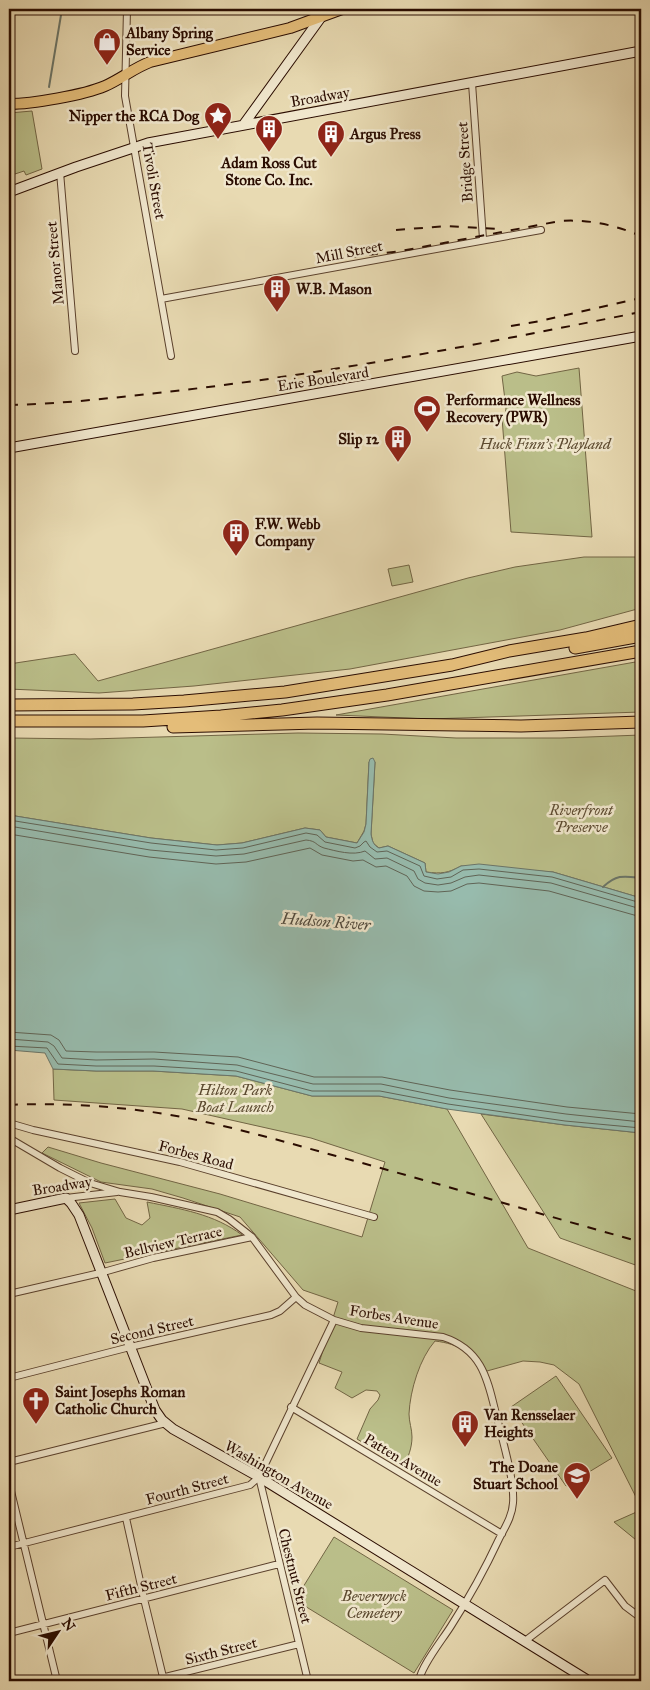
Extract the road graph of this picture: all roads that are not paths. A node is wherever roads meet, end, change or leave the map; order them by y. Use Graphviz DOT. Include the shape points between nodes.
graph roads {
  1 [pos="127,9"];
  2 [pos="342,9"];
  3 [pos="324,13"];
  4 [pos="641,51"];
  5 [pos="126,74"];
  6 [pos="472,83"];
  7 [pos="9,104"];
  8 [pos="244,124"];
  9 [pos="135,146"];
  10 [pos="60,172"];
  11 [pos="9,192"];
  12 [pos="541,230"];
  13 [pos="483,239"];
  14 [pos="161,299"];
  15 [pos="641,336"];
  16 [pos="75,351"];
  17 [pos="172,356"];
  18 [pos="9,448"];
  19 [pos="641,625"];
  20 [pos="641,636"];
  21 [pos="641,651"];
  22 [pos="452,665"];
  23 [pos="9,698"];
  24 [pos="9,705"];
  25 [pos="55,705"];
  26 [pos="9,721"];
  27 [pos="641,722"];
  28 [pos="9,728"];
  29 [pos="9,1123"];
  30 [pos="9,1138"];
  31 [pos="120,1192"];
  32 [pos="66,1198"];
  33 [pos="9,1210"];
  34 [pos="374,1217"];
  35 [pos="252,1237"];
  36 [pos="100,1273"];
  37 [pos="9,1294"];
  38 [pos="296,1298"];
  39 [pos="334,1320"];
  40 [pos="130,1347"];
  41 [pos="9,1378"];
  42 [pos="291,1407"];
  43 [pos="166,1423"];
  44 [pos="9,1462"];
  45 [pos="258,1477"];
  46 [pos="9,1482"];
  47 [pos="126,1518"];
  48 [pos="502,1534"];
  49 [pos="24,1544"];
  50 [pos="9,1547"];
  51 [pos="279,1564"];
  52 [pos="144,1599"];
  53 [pos="465,1604"];
  54 [pos="641,1618"];
  55 [pos="44,1624"];
  56 [pos="9,1633"];
  57 [pos="525,1641"];
  58 [pos="299,1644"];
  59 [pos="164,1679"];
  60 [pos="57,1681"];
  61 [pos="149,1681"];
  62 [pos="308,1681"];
  63 [pos="419,1681"];
  64 [pos="589,1681"];
  1 -- 5 [label="street, Tivoli Street"];
  2 -- 3 [label="main road"];
  3 -- 5 [label="main road" via="290,28 150,62"];
  3 -- 8 [label="street"];
  4 -- 6 [label="street, Broadway"];
  5 -- 7 [label="main road" via="103,87"];
  5 -- 9 [label="street, Tivoli Street" via="125,96"];
  6 -- 8 [label="street, Broadway"];
  6 -- 13 [label="street, Bridge Street"];
  8 -- 9 [label="street, Broadway"];
  9 -- 10 [label="street, Broadway"];
  9 -- 14 [label="street, Tivoli Street"];
  10 -- 11 [label="street, Broadway"];
  10 -- 16 [label="street, Manor Street"];
  12 -- 13 [label="street, Mill Street"];
  13 -- 14 [label="street, Mill Street"];
  14 -- 17 [label="street, Tivoli Street"];
  15 -- 18 [label="street, Erie Boulevard"];
  19 -- 22 [label="highway"];
  20 -- 22 [label="highway" via="512,659"];
  21 -- 26 [label="highway" via="396,694 282,710 162,720"];
  22 -- 25 [label="highway" via="235,697"];
  23 -- 25 [label="highway"];
  24 -- 25 [label="highway"];
  27 -- 28 [label="highway" via="521,726 307,723 107,729"];
  29 -- 34 [label="street, Forbes Road" via="180,1162"];
  30 -- 31 [label="street, Forbes Avenue" via="90,1183"];
  31 -- 32 [label="street, Broadway"];
  31 -- 35 [label="street, Forbes Avenue" via="217,1212"];
  32 -- 33 [label="street, Broadway"];
  32 -- 36 [label="street, Washington Avenue" via="79,1215"];
  35 -- 36 [label="street, Bellview Terrace"];
  35 -- 38 [label="street, Forbes Avenue"];
  36 -- 37 [label="street, Bellview Terrace"];
  36 -- 40 [label="street, Washington Avenue"];
  38 -- 39 [label="street, Forbes Avenue"];
  38 -- 40 [label="street, Second Street" via="271,1315"];
  39 -- 42 [label="street"];
  39 -- 48 [label="street, Forbes Avenue" via="361,1328 443,1337 466,1348 476,1359 490,1389 513,1494 510,1518"];
  40 -- 41 [label="street, Second Street"];
  40 -- 43 [label="street, Washington Avenue" via="155,1410"];
  42 -- 45 [label="street"];
  42 -- 48 [label="street, Patten Avenue"];
  43 -- 44 [label="street"];
  43 -- 45 [label="street, Washington Avenue"];
  45 -- 47 [label="street, Fourth Street" via="245,1486"];
  45 -- 51 [label="street, Chestnut Street"];
  45 -- 53 [label="street, Washington Avenue"];
  46 -- 49 [label="street"];
  47 -- 49 [label="street, Fourth Street"];
  47 -- 52 [label="street"];
  48 -- 53 [label="street, Forbes Avenue"];
  49 -- 50 [label="street, Fourth Street"];
  49 -- 55 [label="street"];
  51 -- 52 [label="street, Fifth Street"];
  51 -- 58 [label="street, Chestnut Street"];
  52 -- 55 [label="street, Fifth Street"];
  52 -- 59 [label="street"];
  53 -- 57 [label="street, Washington Avenue"];
  53 -- 63 [label="street, Forbes Avenue"];
  54 -- 57 [label="street" via="625,1606 605,1580"];
  55 -- 56 [label="street, Fifth Street"];
  55 -- 60 [label="street"];
  57 -- 64 [label="street, Washington Avenue"];
  58 -- 59 [label="street, Sixth Street"];
  58 -- 62 [label="street, Chestnut Street"];
  59 -- 61 [label="street, Sixth Street"];
}
